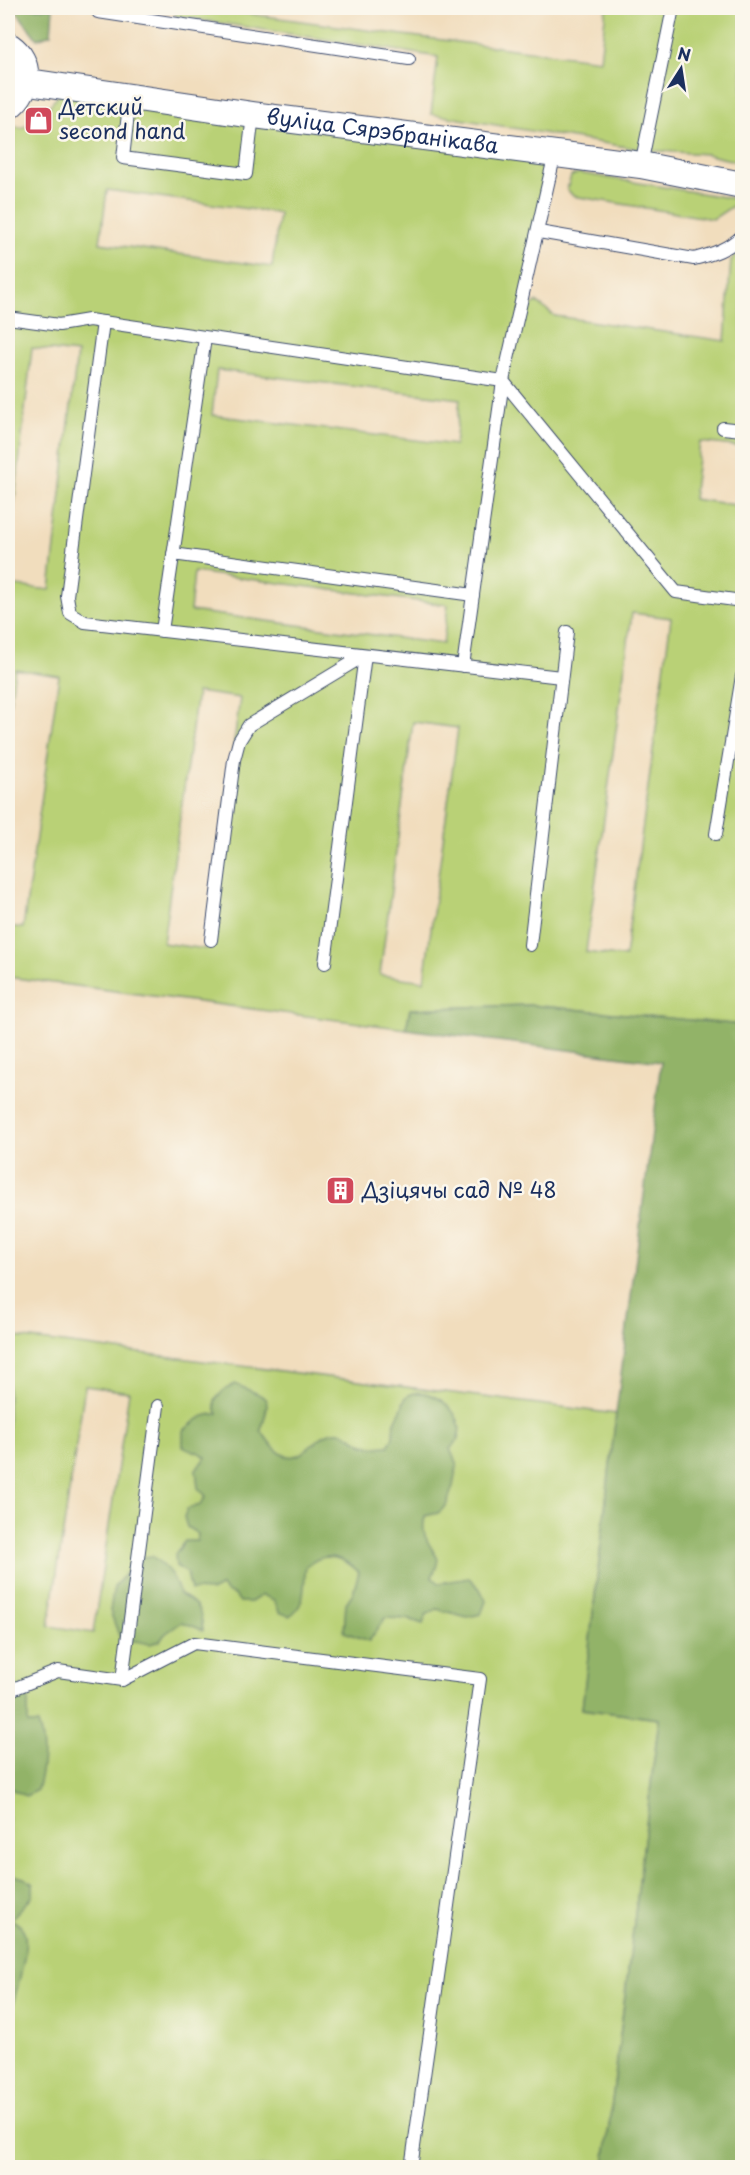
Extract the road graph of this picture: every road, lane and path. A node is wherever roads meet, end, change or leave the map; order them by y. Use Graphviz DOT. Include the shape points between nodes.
graph roads {
  1 [pos="96,8"];
  2 [pos="673,8"];
  3 [pos="8,49"];
  4 [pos="409,59"];
  5 [pos="15,92"];
  6 [pos="130,96"];
  7 [pos="254,115"];
  8 [pos="555,153"];
  9 [pos="641,165"];
  10 [pos="742,185"];
  11 [pos="539,232"];
  12 [pos="742,236"];
  13 [pos="8,318"];
  14 [pos="103,322"];
  15 [pos="205,338"];
  16 [pos="503,381"];
  17 [pos="723,428"];
  18 [pos="742,430"];
  19 [pos="173,554"];
  20 [pos="473,595"];
  21 [pos="742,601"];
  22 [pos="162,631"];
  23 [pos="567,632"];
  24 [pos="365,655"];
  25 [pos="463,666"];
  26 [pos="742,676"];
  27 [pos="561,677"];
  28 [pos="716,834"];
  29 [pos="211,940"];
  30 [pos="530,945"];
  31 [pos="325,963"];
  32 [pos="158,1406"];
  33 [pos="122,1680"];
  34 [pos="8,1691"];
  35 [pos="411,2168"];
  1 -- 4 [label="lane" via="98,12"];
  2 -- 9 [label="lane"];
  3 -- 5 [label="street" via="22,71"];
  5 -- 6 [label="street, вуліца Сярэбранікава"];
  6 -- 7 [label="street, вуліца Сярэбранікава"];
  6 -- 7 [label="lane" via="123,158 246,174"];
  7 -- 8 [label="street, вуліца Сярэбранікава"];
  8 -- 9 [label="street, вуліца Сярэбранікава"];
  8 -- 11 [label="lane"];
  9 -- 10 [label="street, вуліца Сярэбранікава"];
  11 -- 12 [label="lane" via="694,259 717,253"];
  11 -- 16 [label="lane"];
  13 -- 14 [label="lane" via="59,325"];
  14 -- 15 [label="lane"];
  14 -- 22 [label="lane" via="66,596 69,613 85,622"];
  15 -- 16 [label="lane"];
  15 -- 19 [label="lane"];
  16 -- 20 [label="lane"];
  16 -- 21 [label="lane" via="675,592"];
  17 -- 18 [label="lane"];
  19 -- 20 [label="lane"];
  19 -- 22 [label="lane"];
  20 -- 25 [label="lane"];
  22 -- 24 [label="lane"];
  23 -- 27 [label="lane"];
  24 -- 25 [label="lane"];
  24 -- 29 [label="lane" via="249,725 239,741"];
  24 -- 31 [label="lane"];
  25 -- 27 [label="lane"];
  26 -- 28 [label="lane"];
  27 -- 30 [label="lane"];
  32 -- 33 [label="lane"];
  33 -- 34 [label="lane" via="58,1671"];
  33 -- 35 [label="lane" via="194,1643 480,1679"];
}
